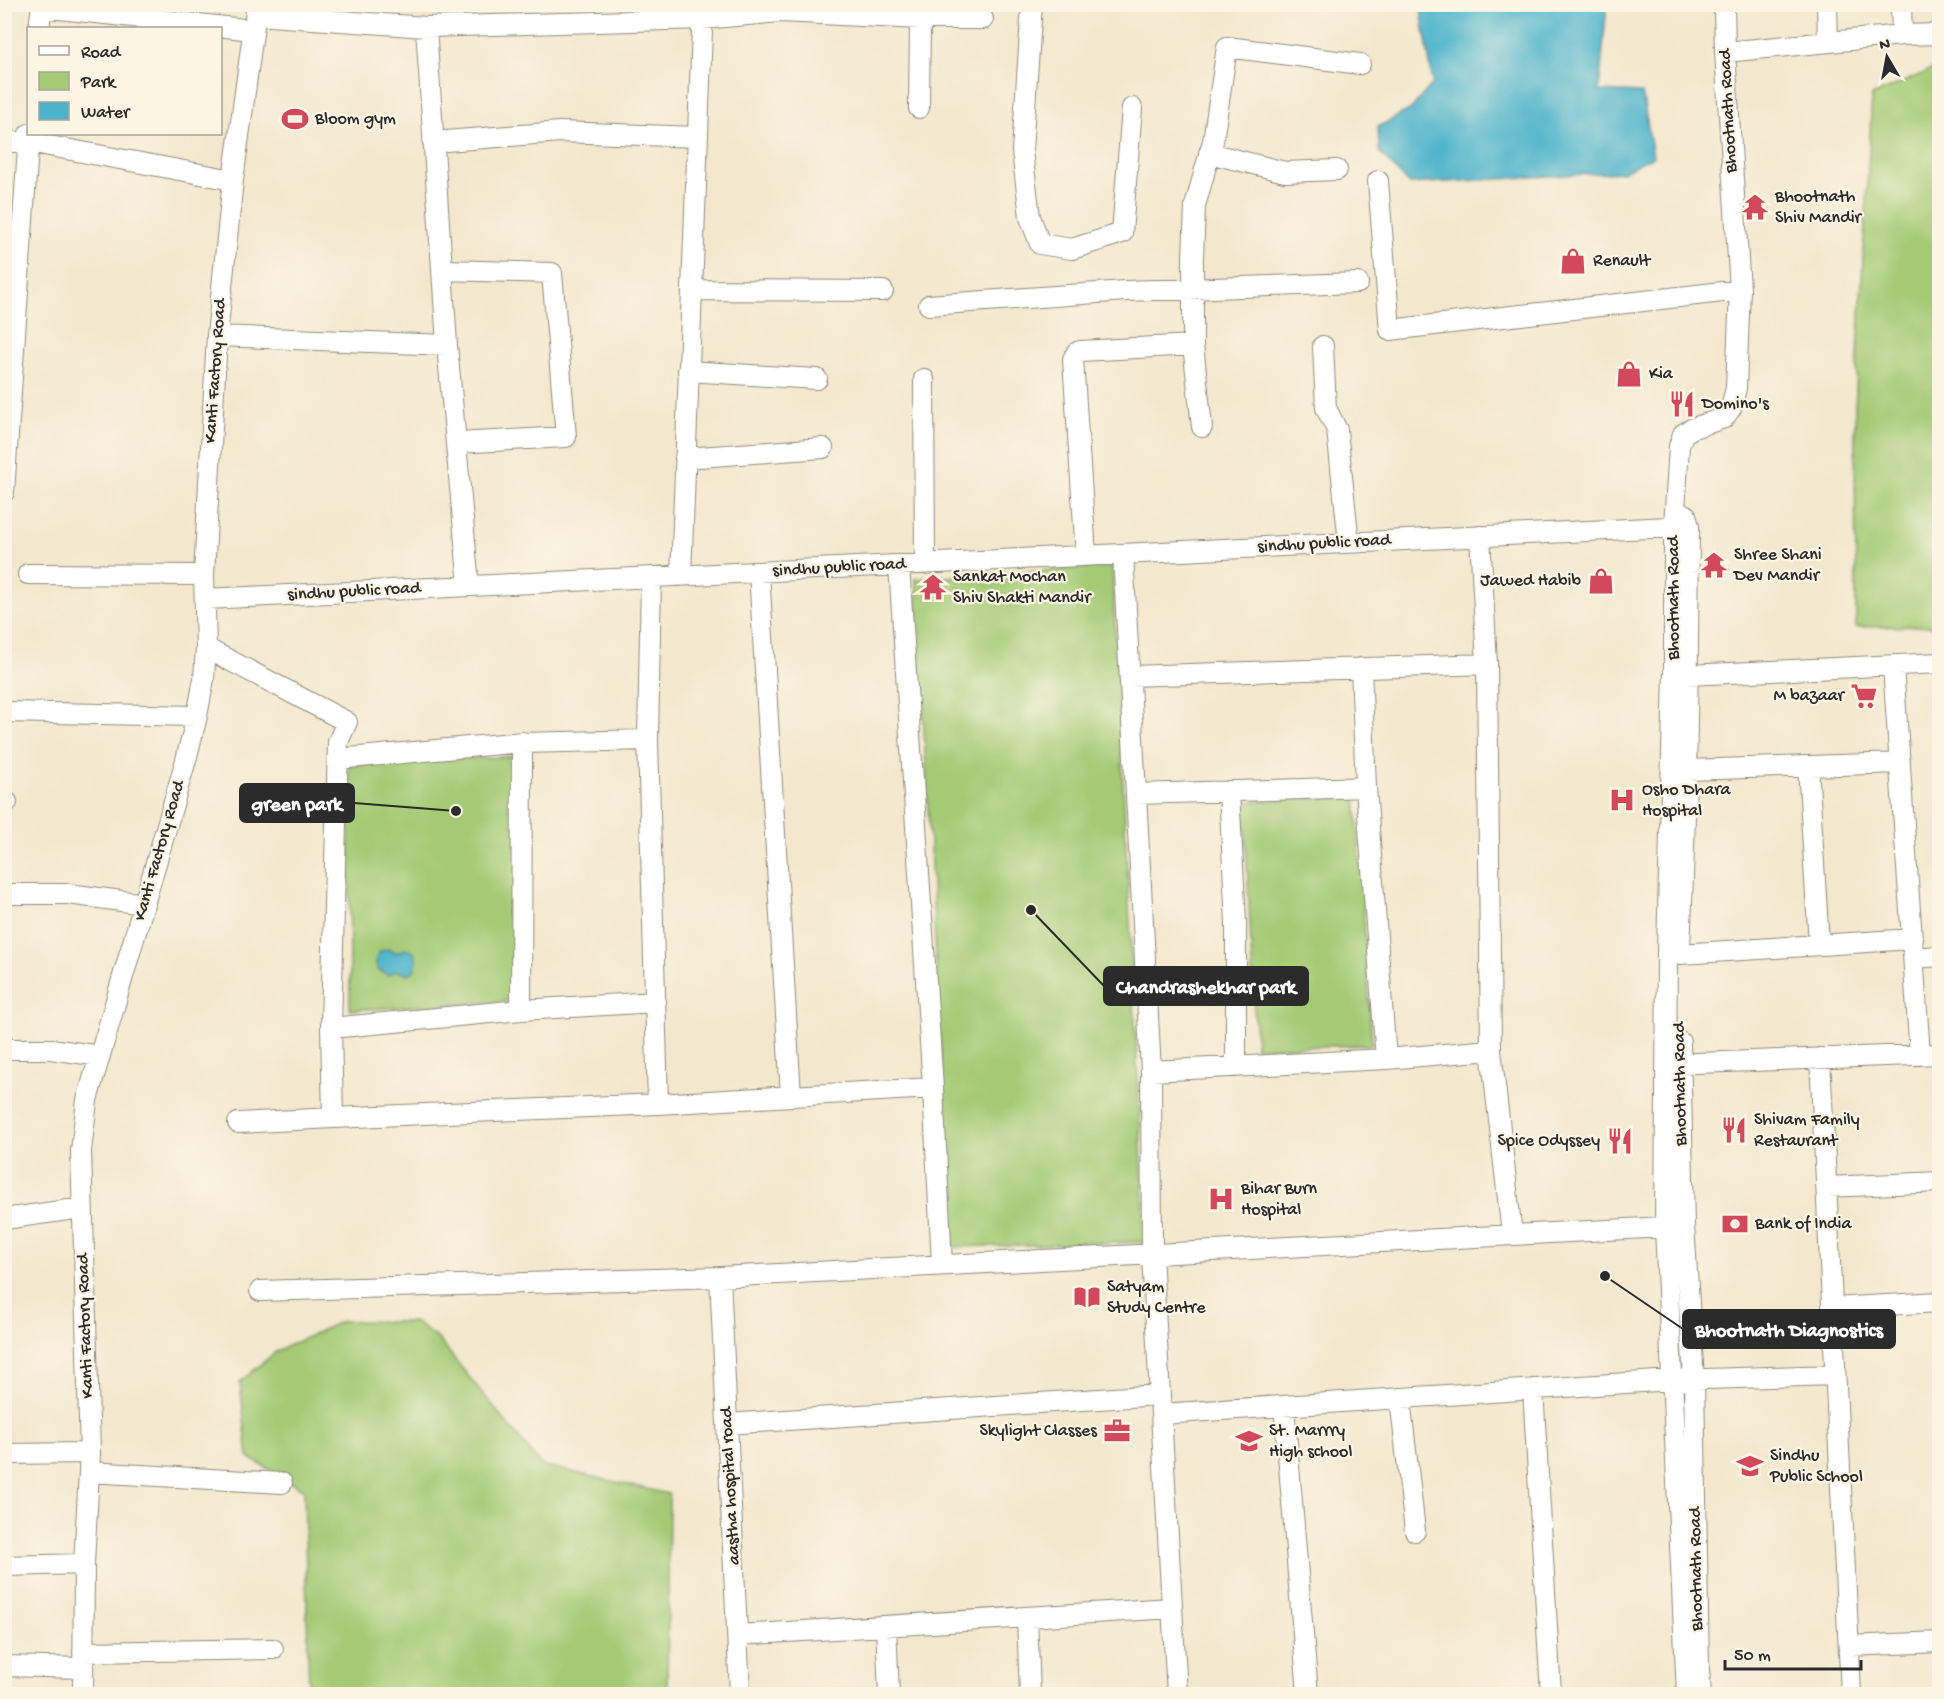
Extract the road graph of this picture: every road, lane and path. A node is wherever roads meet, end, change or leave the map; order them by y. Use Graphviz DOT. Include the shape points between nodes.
graph roads {
  1 [pos="1032,4"];
  2 [pos="1724,4"];
  3 [pos="1827,4"];
  4 [pos="1901,4"];
  5 [pos="42,6"];
  6 [pos="703,12"];
  7 [pos="255,17"];
  8 [pos="920,19"];
  9 [pos="983,19"];
  10 [pos="39,27"];
  11 [pos="426,27"];
  12 [pos="1940,34"];
  13 [pos="1902,35"];
  14 [pos="1828,42"];
  15 [pos="1725,52"];
  16 [pos="1360,64"];
  17 [pos="919,108"];
  18 [pos="1132,108"];
  19 [pos="698,137"];
  20 [pos="28,138"];
  21 [pos="4,142"];
  22 [pos="433,142"];
  23 [pos="1209,153"];
  24 [pos="1337,170"];
  25 [pos="233,180"];
  26 [pos="1378,181"];
  27 [pos="443,270"];
  28 [pos="1358,283"];
  29 [pos="1194,289"];
  30 [pos="692,290"];
  31 [pos="1740,290"];
  32 [pos="883,291"];
  33 [pos="929,305"];
  34 [pos="217,336"];
  35 [pos="447,345"];
  36 [pos="1192,345"];
  37 [pos="1323,346"];
  38 [pos="688,371"];
  39 [pos="818,379"];
  40 [pos="924,379"];
  41 [pos="1202,427"];
  42 [pos="456,443"];
  43 [pos="823,448"];
  44 [pos="685,458"];
  45 [pos="4,492"];
  46 [pos="1682,526"];
  47 [pos="1479,536"];
  48 [pos="1349,543"];
  49 [pos="1123,554"];
  50 [pos="1086,556"];
  51 [pos="924,564"];
  52 [pos="899,565"];
  53 [pos="759,572"];
  54 [pos="28,574"];
  55 [pos="204,575"];
  56 [pos="681,576"];
  57 [pos="651,577"];
  58 [pos="469,586"];
  59 [pos="205,599"];
  60 [pos="206,648"];
  61 [pos="1940,663"];
  62 [pos="1486,664"];
  63 [pos="1893,666"];
  64 [pos="1361,668"];
  65 [pos="1681,672"];
  66 [pos="1130,676"];
  67 [pos="4,712"];
  68 [pos="197,716"];
  69 [pos="648,740"];
  70 [pos="522,743"];
  71 [pos="339,759"];
  72 [pos="1900,763"];
  73 [pos="1808,766"];
  74 [pos="1687,770"];
  75 [pos="1366,787"];
  76 [pos="1229,791"];
  77 [pos="1136,794"];
  78 [pos="4,894"];
  79 [pos="145,904"];
  80 [pos="1819,945"];
  81 [pos="1913,948"];
  82 [pos="1680,954"];
  83 [pos="1940,956"];
  84 [pos="656,1002"];
  85 [pos="521,1010"];
  86 [pos="331,1029"];
  87 [pos="4,1049"];
  88 [pos="1491,1050"];
  89 [pos="1940,1054"];
  90 [pos="1920,1055"];
  91 [pos="100,1056"];
  92 [pos="1820,1058"];
  93 [pos="1386,1059"];
  94 [pos="1673,1064"];
  95 [pos="1236,1067"];
  96 [pos="1151,1071"];
  97 [pos="933,1088"];
  98 [pos="791,1096"];
  99 [pos="658,1104"];
  100 [pos="333,1118"];
  101 [pos="238,1123"];
  102 [pos="1940,1182"];
  103 [pos="1827,1187"];
  104 [pos="82,1208"];
  105 [pos="4,1219"];
  106 [pos="1675,1226"];
  107 [pos="1512,1234"];
  108 [pos="1152,1255"];
  109 [pos="942,1264"];
  110 [pos="720,1277"];
  111 [pos="260,1291"];
  112 [pos="1940,1302"];
  113 [pos="1832,1308"];
  114 [pos="1835,1375"];
  115 [pos="1672,1380"];
  116 [pos="1694,1380"];
  117 [pos="1533,1389"];
  118 [pos="1400,1398"];
  119 [pos="1160,1405"];
  120 [pos="1284,1406"];
  121 [pos="727,1424"];
  122 [pos="4,1454"];
  123 [pos="89,1462"];
  124 [pos="282,1483"];
  125 [pos="1415,1531"];
  126 [pos="84,1564"];
  127 [pos="4,1566"];
  128 [pos="1172,1608"];
  129 [pos="1027,1617"];
  130 [pos="886,1626"];
  131 [pos="738,1635"];
  132 [pos="1940,1642"];
  133 [pos="1849,1646"];
  134 [pos="273,1649"];
  135 [pos="83,1660"];
  136 [pos="4,1666"];
  137 [pos="83,1695"];
  138 [pos="740,1695"];
  139 [pos="889,1695"];
  140 [pos="1030,1695"];
  141 [pos="1177,1695"];
  142 [pos="1308,1695"];
  143 [pos="1551,1695"];
  144 [pos="1687,1695"];
  145 [pos="1701,1695"];
  146 [pos="1851,1695"];
  1 -- 18 [label="street" via="1022,151 1030,216 1040,244 1072,249 1122,233"];
  2 -- 15 [label="street, Bhootnath Road"];
  3 -- 14 [label="street"];
  4 -- 13 [label="street"];
  5 -- 7 [label="street"];
  5 -- 10 [label="street"];
  6 -- 8 [label="street"];
  6 -- 11 [label="street"];
  6 -- 19 [label="street"];
  7 -- 11 [label="street"];
  7 -- 25 [label="street, Kanti Factory Road"];
  8 -- 9 [label="street"];
  8 -- 17 [label="street"];
  11 -- 22 [label="street"];
  12 -- 13 [label="street"];
  13 -- 14 [label="street"];
  14 -- 15 [label="street"];
  15 -- 31 [label="street, Bhootnath Road"];
  16 -- 23 [label="street" via="1227,47"];
  19 -- 22 [label="street" via="560,132"];
  19 -- 30 [label="street"];
  20 -- 21 [label="street"];
  20 -- 25 [label="street"];
  20 -- 45 [label="street"];
  22 -- 27 [label="street"];
  23 -- 24 [label="street" via="1285,172"];
  23 -- 29 [label="street" via="1195,206"];
  25 -- 34 [label="street, Kanti Factory Road"];
  26 -- 31 [label="street" via="1390,330"];
  27 -- 35 [label="street"];
  27 -- 42 [label="street" via="552,273 566,437"];
  28 -- 29 [label="street"];
  29 -- 33 [label="street"];
  29 -- 36 [label="street"];
  30 -- 32 [label="street"];
  30 -- 38 [label="street"];
  31 -- 46 [label="street, Bhootnath Road" via="1736,388 1731,408 1724,418 1683,434 1679,446"];
  34 -- 35 [label="street"];
  34 -- 55 [label="street, Kanti Factory Road"];
  35 -- 42 [label="street"];
  36 -- 41 [label="street"];
  36 -- 50 [label="street" via="1080,351 1075,355"];
  37 -- 48 [label="street" via="1326,408 1337,430"];
  38 -- 39 [label="street"];
  38 -- 44 [label="street"];
  40 -- 51 [label="street"];
  42 -- 58 [label="street"];
  43 -- 44 [label="street"];
  44 -- 56 [label="street"];
  46 -- 47 [label="street, sindhu public road"];
  46 -- 65 [label="street, Bhootnath Road"];
  47 -- 48 [label="street, sindhu public road"];
  47 -- 62 [label="street"];
  48 -- 49 [label="street, sindhu public road"];
  49 -- 50 [label="street, sindhu public road"];
  49 -- 66 [label="street"];
  50 -- 51 [label="street, sindhu public road"];
  51 -- 52 [label="street, sindhu public road"];
  52 -- 53 [label="street, sindhu public road"];
  52 -- 97 [label="street"];
  53 -- 56 [label="street, sindhu public road"];
  53 -- 98 [label="street"];
  54 -- 55 [label="street"];
  55 -- 59 [label="street, Kanti Factory Road"];
  56 -- 57 [label="street, sindhu public road"];
  57 -- 58 [label="street, sindhu public road"];
  57 -- 69 [label="street"];
  58 -- 59 [label="street, sindhu public road"];
  59 -- 60 [label="street, Kanti Factory Road"];
  60 -- 68 [label="street, Kanti Factory Road"];
  60 -- 71 [label="street" via="347,722 338,742"];
  61 -- 63 [label="street"];
  62 -- 64 [label="street"];
  62 -- 88 [label="street"];
  63 -- 65 [label="street"];
  63 -- 72 [label="street"];
  64 -- 66 [label="street"];
  64 -- 75 [label="street"];
  65 -- 74 [label="street, Bhootnath Road"];
  65 -- 94 [label="street, Bhootnath Road"];
  66 -- 77 [label="street"];
  67 -- 68 [label="street"];
  68 -- 79 [label="street, Kanti Factory Road"];
  69 -- 70 [label="street"];
  69 -- 84 [label="street"];
  70 -- 71 [label="street"];
  70 -- 85 [label="street"];
  71 -- 86 [label="street"];
  72 -- 73 [label="street"];
  72 -- 81 [label="street"];
  73 -- 74 [label="street"];
  73 -- 80 [label="street"];
  74 -- 82 [label="street, Bhootnath Road"];
  75 -- 76 [label="street"];
  75 -- 93 [label="street"];
  76 -- 77 [label="street"];
  76 -- 95 [label="street" via="1236,923"];
  77 -- 96 [label="street"];
  78 -- 79 [label="street" via="68,894"];
  79 -- 91 [label="street, Kanti Factory Road"];
  80 -- 81 [label="street"];
  80 -- 82 [label="street"];
  81 -- 83 [label="street"];
  81 -- 90 [label="street"];
  82 -- 94 [label="street, Bhootnath Road"];
  84 -- 85 [label="street"];
  84 -- 99 [label="street"];
  85 -- 86 [label="street"];
  86 -- 100 [label="street"];
  87 -- 91 [label="street" via="51,1049"];
  88 -- 93 [label="street"];
  88 -- 107 [label="street"];
  89 -- 90 [label="street"];
  90 -- 92 [label="street"];
  91 -- 104 [label="street, Kanti Factory Road" via="87,1100 81,1151"];
  92 -- 94 [label="street"];
  92 -- 103 [label="street"];
  93 -- 95 [label="street"];
  94 -- 106 [label="street, Bhootnath Road"];
  95 -- 96 [label="street"];
  96 -- 108 [label="street"];
  97 -- 98 [label="street"];
  97 -- 109 [label="street"];
  98 -- 99 [label="street"];
  99 -- 100 [label="street"];
  100 -- 101 [label="street"];
  102 -- 103 [label="street"];
  103 -- 113 [label="street"];
  104 -- 105 [label="street"];
  104 -- 123 [label="street, Kanti Factory Road"];
  106 -- 107 [label="street"];
  106 -- 115 [label="street, Bhootnath Road"];
  106 -- 116 [label="street, Bhootnath Road"];
  107 -- 108 [label="street"];
  108 -- 109 [label="street"];
  108 -- 119 [label="street"];
  109 -- 110 [label="street"];
  110 -- 111 [label="street"];
  110 -- 121 [label="street, aastha hospital road"];
  112 -- 113 [label="street"];
  113 -- 114 [label="street"];
  114 -- 116 [label="street"];
  114 -- 133 [label="street"];
  115 -- 116 [label="street"];
  115 -- 117 [label="street"];
  115 -- 144 [label="street, Bhootnath Road"];
  116 -- 145 [label="street, Bhootnath Road"];
  117 -- 118 [label="street"];
  117 -- 143 [label="street"];
  118 -- 120 [label="street"];
  118 -- 125 [label="street"];
  119 -- 120 [label="street"];
  119 -- 121 [label="street"];
  119 -- 128 [label="street"];
  120 -- 142 [label="street"];
  121 -- 131 [label="street, aastha hospital road"];
  122 -- 123 [label="street"];
  123 -- 124 [label="street"];
  123 -- 126 [label="street, Kanti Factory Road"];
  126 -- 127 [label="street"];
  126 -- 135 [label="street, Kanti Factory Road"];
  128 -- 129 [label="street"];
  128 -- 141 [label="street"];
  129 -- 130 [label="street"];
  129 -- 140 [label="street"];
  130 -- 131 [label="street"];
  130 -- 139 [label="street"];
  131 -- 138 [label="street, aastha hospital road"];
  132 -- 133 [label="street"];
  133 -- 146 [label="street"];
  134 -- 135 [label="street"];
  135 -- 136 [label="street"];
  135 -- 137 [label="street, Kanti Factory Road"];
}
